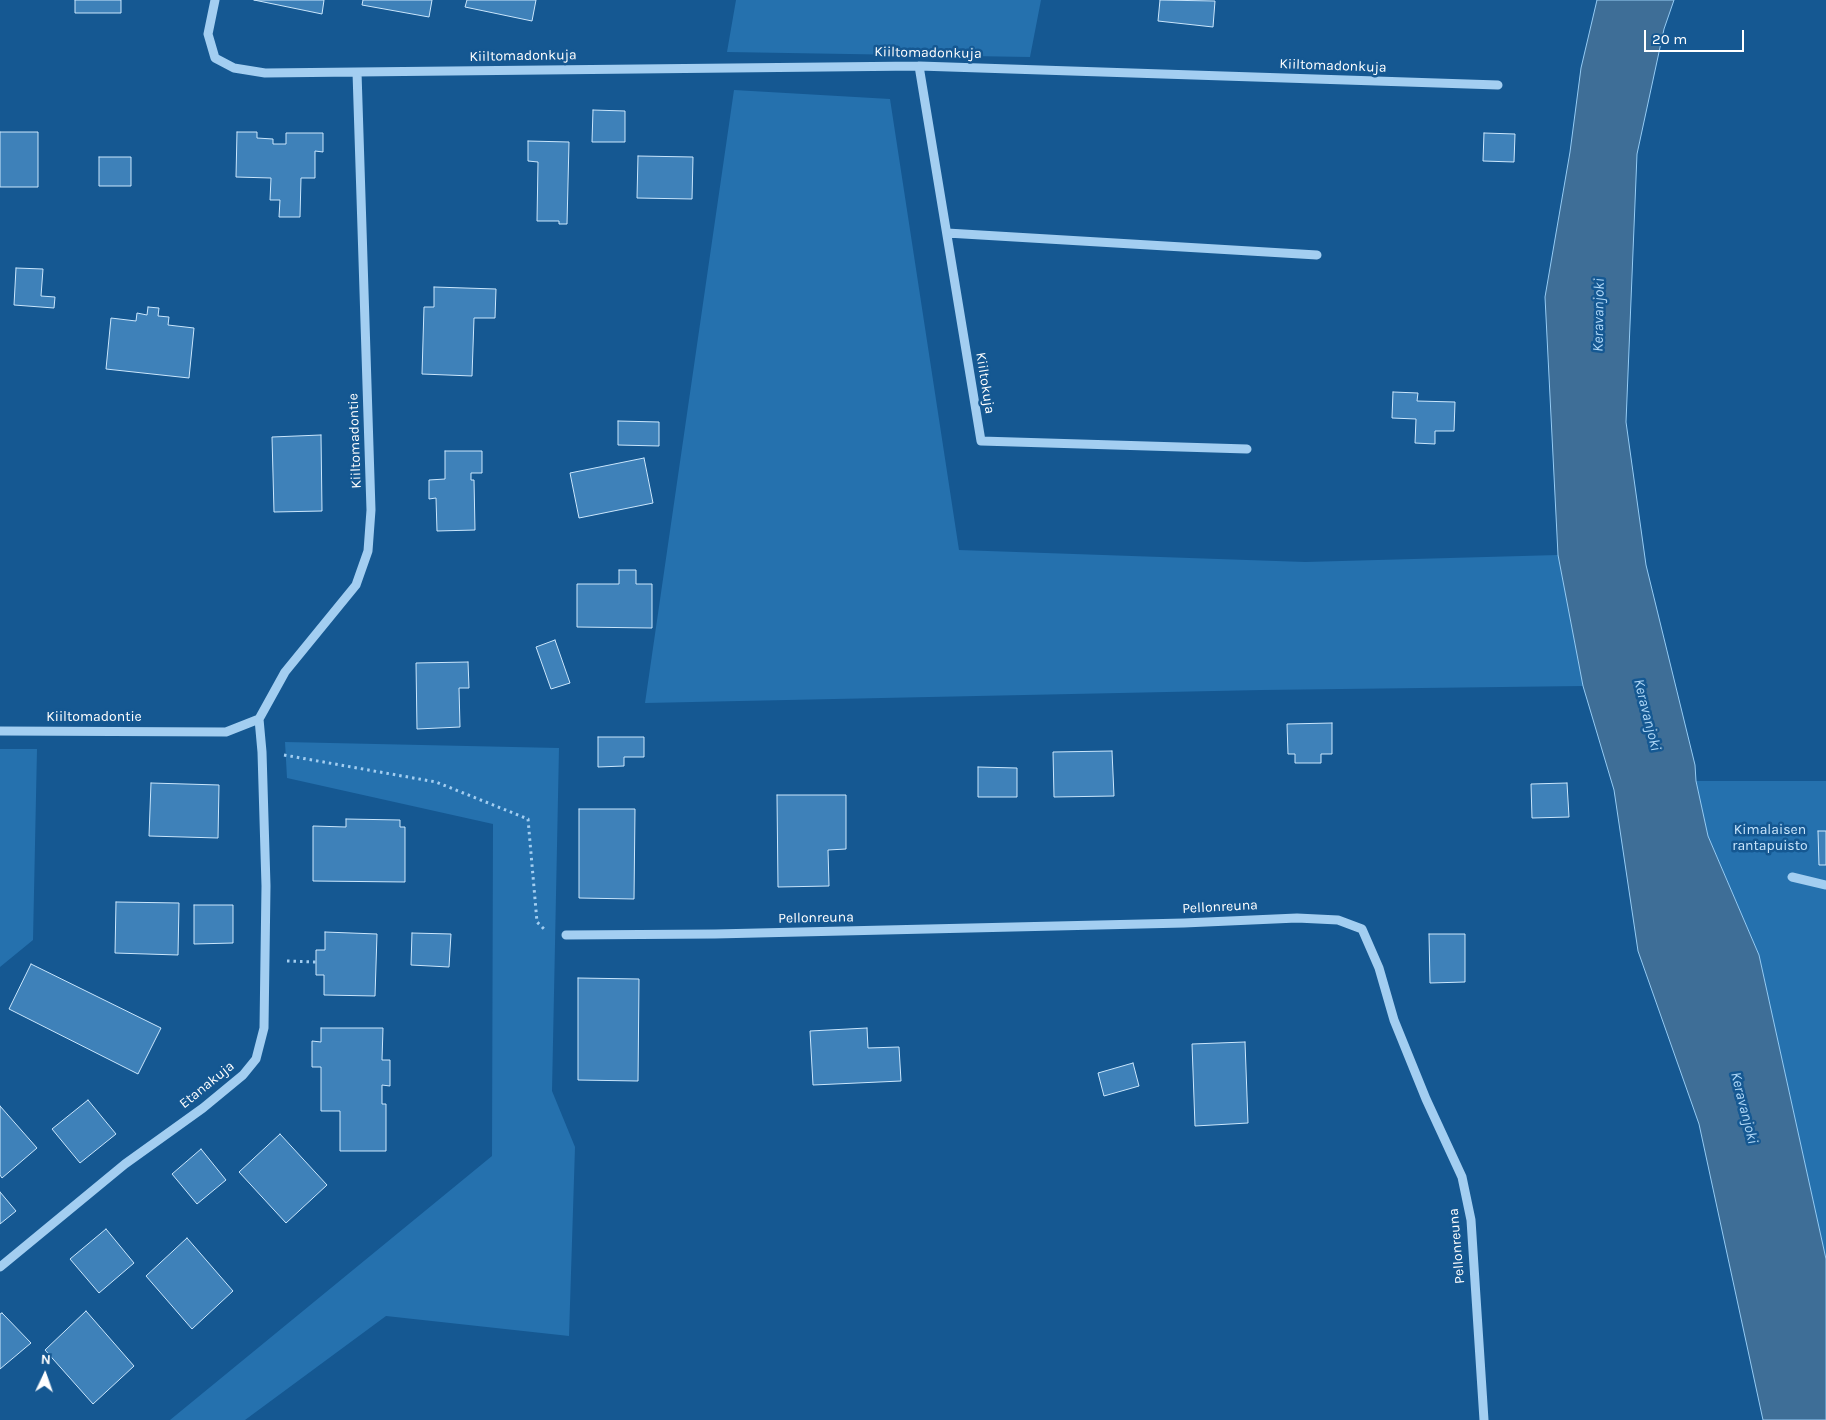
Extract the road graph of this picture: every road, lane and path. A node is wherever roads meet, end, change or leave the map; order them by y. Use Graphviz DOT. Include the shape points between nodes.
graph roads {
  1 [pos="215,0"];
  2 [pos="919,66"];
  3 [pos="357,72"];
  4 [pos="1498,85"];
  5 [pos="947,233"];
  6 [pos="1317,255"];
  7 [pos="1247,449"];
  8 [pos="259,719"];
  9 [pos="0,730"];
  10 [pos="262,752"];
  11 [pos="1792,877"];
  12 [pos="1826,885"];
  13 [pos="566,935"];
  14 [pos="264,961"];
  15 [pos="316,962"];
  16 [pos="0,1267"];
  17 [pos="1484,1420"];
  1 -- 3 [label="street" via="208,34 215,58 234,68 265,73"];
  2 -- 3 [label="street, Kiiltomadonkuja"];
  2 -- 4 [label="street, Kiiltomadonkuja"];
  2 -- 5 [label="street, Kiiltokuja"];
  3 -- 8 [label="street, Kiiltomadontie" via="371,510 368,551 356,585 285,672"];
  5 -- 6 [label="street"];
  5 -- 7 [label="street, Kiiltokuja" via="980,441"];
  8 -- 9 [label="street, Kiiltomadontie" via="226,732"];
  8 -- 10 [label="street, Etanakuja"];
  10 -- 13 [label="path" via="436,782 528,819 537,922 548,933"];
  10 -- 14 [label="street, Etanakuja" via="266,886"];
  11 -- 12 [label="street"];
  13 -- 17 [label="street, Pellonreuna" via="1296,918 1338,920 1362,929 1379,968 1397,1029 1462,1177 1470,1220"];
  14 -- 15 [label="path"];
  14 -- 16 [label="street, Etanakuja" via="264,1028 256,1059 244,1075 125,1164"];
}
